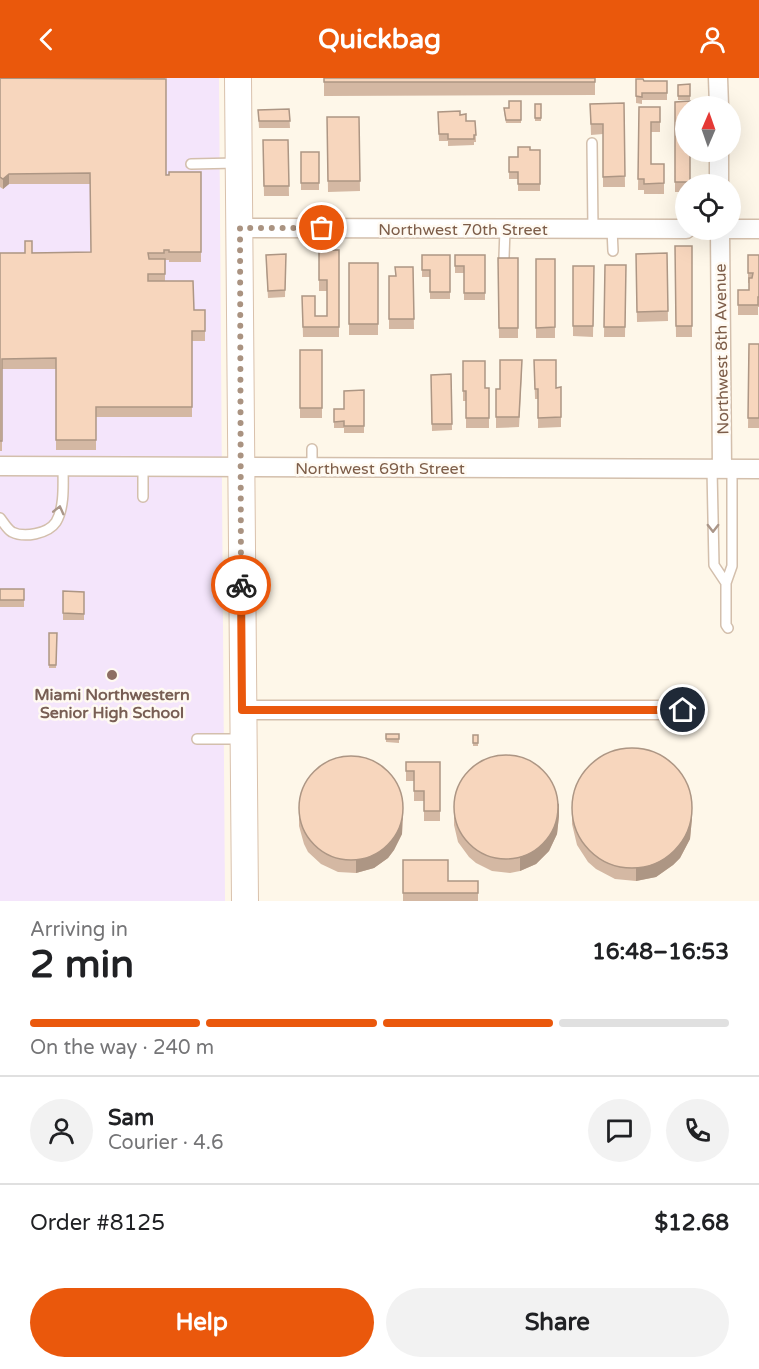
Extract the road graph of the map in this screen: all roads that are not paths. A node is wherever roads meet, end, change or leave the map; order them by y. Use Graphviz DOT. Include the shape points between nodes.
graph roads {
  1 [pos="238,78"];
  2 [pos="718,78"];
  3 [pos="719,96"];
  4 [pos="592,143"];
  5 [pos="239,163"];
  6 [pos="191,164"];
  7 [pos="240,228"];
  8 [pos="505,229"];
  9 [pos="593,229"];
  10 [pos="612,229"];
  11 [pos="675,229"];
  12 [pos="741,229"];
  13 [pos="759,229"];
  14 [pos="720,240"];
  15 [pos="613,252"];
  16 [pos="504,257"];
  17 [pos="0,466"];
  18 [pos="63,466"];
  19 [pos="143,467"];
  20 [pos="240,467"];
  21 [pos="722,469"];
  22 [pos="759,469"];
  23 [pos="143,497"];
  24 [pos="0,518"];
  25 [pos="726,583"];
  26 [pos="728,628"];
  27 [pos="242,710"];
  28 [pos="683,710"];
  29 [pos="242,739"];
  30 [pos="197,740"];
  31 [pos="244,901"];
  1 -- 5 [label="street"];
  2 -- 3 [label="street"];
  4 -- 9 [label="lane"];
  5 -- 6 [label="lane"];
  5 -- 7 [label="street"];
  7 -- 8 [label="street, Northwest 70th Street"];
  7 -- 20 [label="street"];
  8 -- 9 [label="street, Northwest 70th Street"];
  8 -- 16 [label="lane"];
  9 -- 10 [label="street, Northwest 70th Street"];
  10 -- 11 [label="street, Northwest 70th Street"];
  10 -- 15 [label="lane"];
  12 -- 13 [label="street"];
  14 -- 21 [label="street, Northwest 8th Avenue"];
  17 -- 18 [label="street, Northwest 69th Street"];
  18 -- 19 [label="street, Northwest 69th Street"];
  24 -- 18 [label="lane, one-way" via="14,533 28,535 48,530 56,522 61,507"];
  19 -- 20 [label="street, Northwest 69th Street"];
  19 -- 23 [label="lane"];
  20 -- 21 [label="street, Northwest 69th Street" via="312,458"];
  20 -- 27 [label="street"];
  21 -- 22 [label="street, Northwest 69th Street"];
  21 -- 25 [label="lane" via="732,566"];
  21 -- 25 [label="lane, one-way" via="714,565"];
  25 -- 26 [label="lane"];
  27 -- 28 [label="street"];
  27 -- 29 [label="street"];
  29 -- 30 [label="lane"];
  29 -- 31 [label="street"];
}
